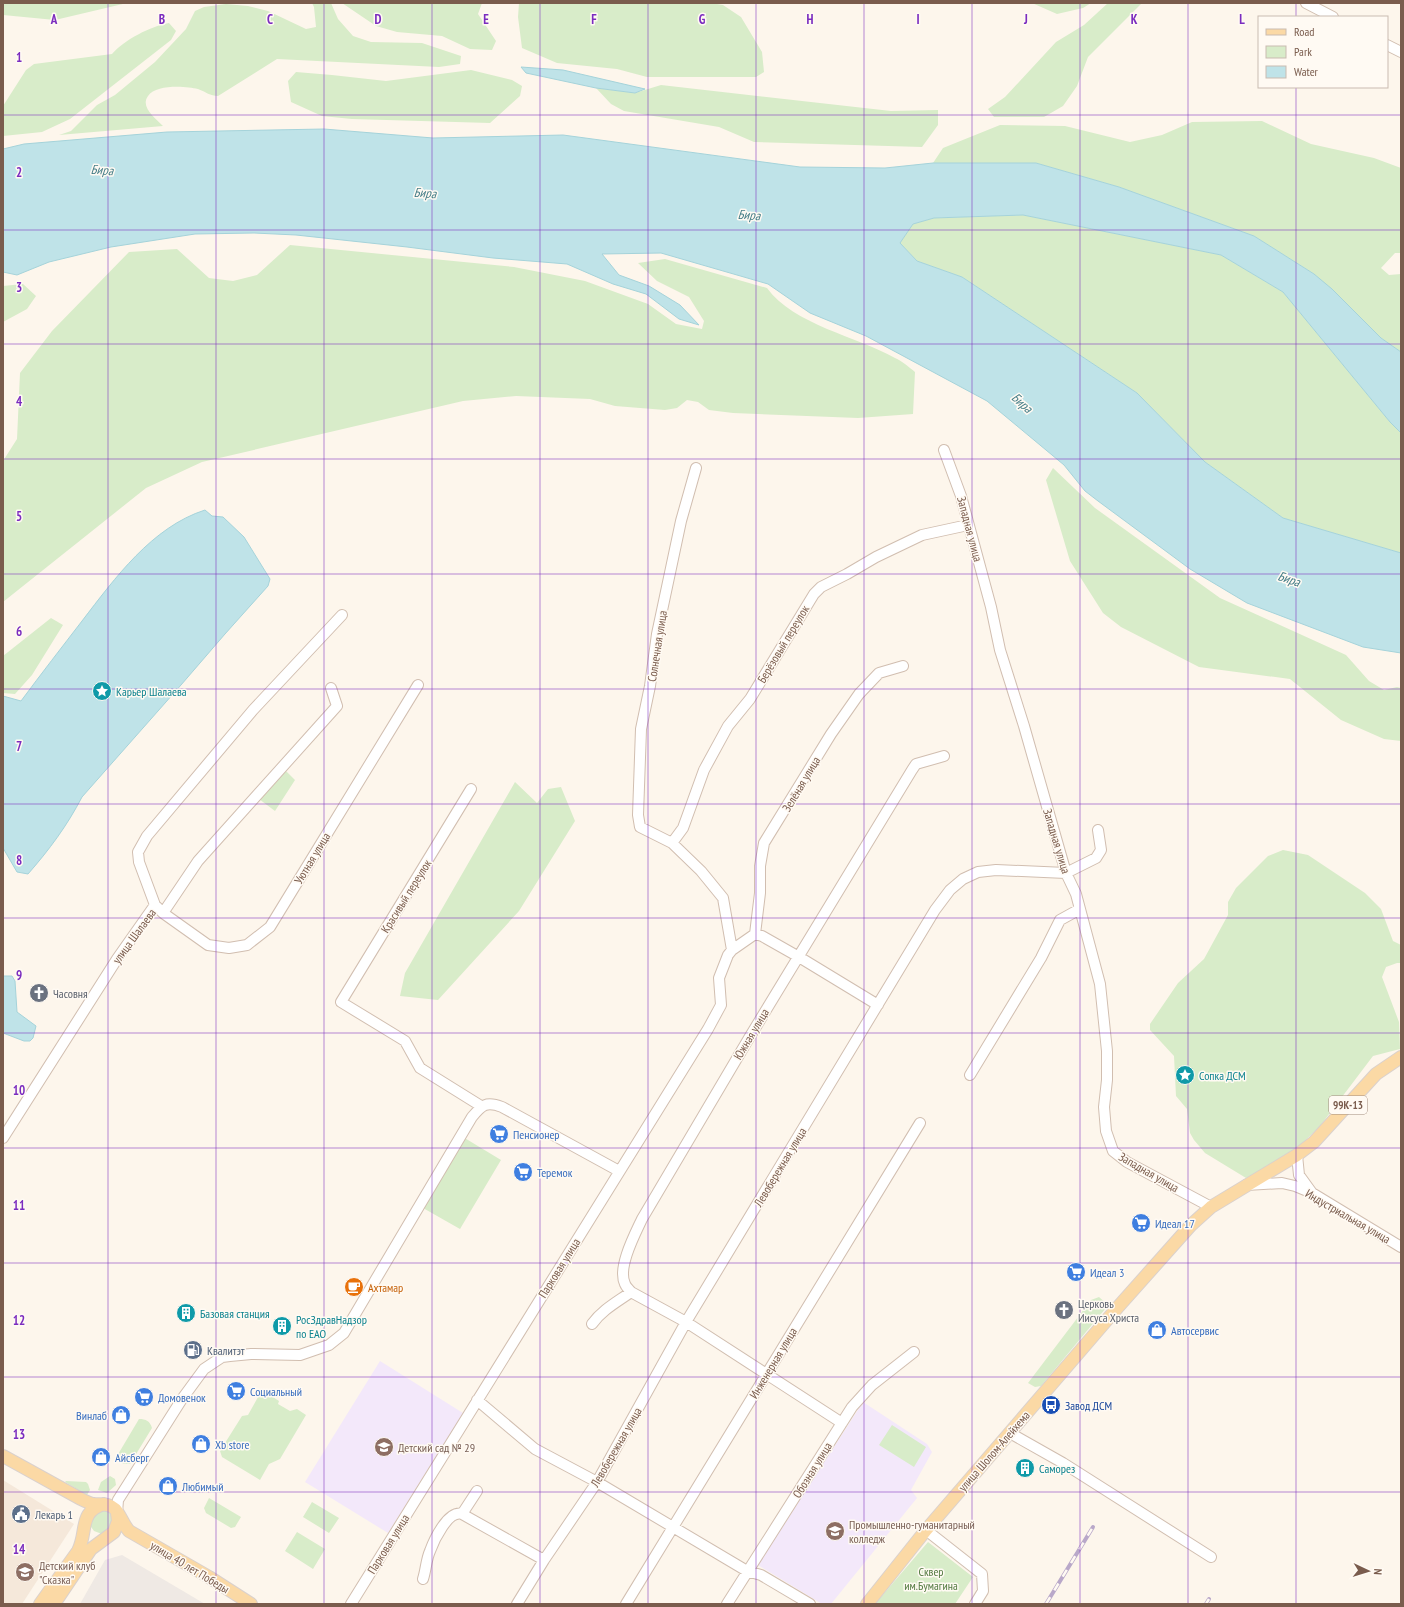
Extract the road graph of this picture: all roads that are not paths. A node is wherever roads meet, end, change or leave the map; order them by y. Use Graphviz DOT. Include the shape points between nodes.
graph roads {
  1 [pos="1306,3"];
  2 [pos="1331,16"];
  3 [pos="1388,46"];
  4 [pos="1401,52"];
  5 [pos="944,450"];
  6 [pos="696,468"];
  7 [pos="968,525"];
  8 [pos="342,615"];
  9 [pos="903,666"];
  10 [pos="418,685"];
  11 [pos="331,688"];
  12 [pos="944,756"];
  13 [pos="471,789"];
  14 [pos="1098,830"];
  15 [pos="672,843"];
  16 [pos="1066,873"];
  17 [pos="155,905"];
  18 [pos="1080,909"];
  19 [pos="163,913"];
  20 [pos="755,934"];
  21 [pos="732,950"];
  22 [pos="799,957"];
  23 [pos="878,1005"];
  24 [pos="1401,1056"];
  25 [pos="970,1075"];
  26 [pos="481,1106"];
  27 [pos="920,1123"];
  28 [pos="5,1132"];
  29 [pos="1297,1155"];
  30 [pos="619,1171"];
  31 [pos="1246,1185"];
  32 [pos="1312,1194"];
  33 [pos="1211,1207"];
  34 [pos="1401,1247"];
  35 [pos="631,1292"];
  36 [pos="686,1322"];
  37 [pos="592,1324"];
  38 [pos="914,1352"];
  39 [pos="766,1373"];
  40 [pos="477,1400"];
  41 [pos="842,1422"];
  42 [pos="1010,1433"];
  43 [pos="3,1456"];
  44 [pos="597,1482"];
  45 [pos="477,1491"];
  46 [pos="81,1499"];
  47 [pos="118,1500"];
  48 [pos="105,1504"];
  49 [pos="117,1513"];
  50 [pos="462,1514"];
  51 [pos="85,1525"];
  52 [pos="672,1527"];
  53 [pos="926,1530"];
  54 [pos="129,1531"];
  55 [pos="107,1537"];
  56 [pos="1211,1557"];
  57 [pos="544,1560"];
  58 [pos="747,1571"];
  59 [pos="423,1579"];
  60 [pos="40,1604"];
  61 [pos="54,1604"];
  62 [pos="251,1604"];
  63 [pos="351,1604"];
  64 [pos="517,1604"];
  65 [pos="626,1604"];
  66 [pos="727,1604"];
  67 [pos="810,1604"];
  68 [pos="867,1604"];
  69 [pos="975,1604"];
  1 -- 2 [label="street"];
  3 -- 4 [label="street"];
  5 -- 7 [label="street, Западная улица" via="961,496"];
  6 -- 15 [label="street, Солнечная улица" via="681,521 657,634 641,729 638,814 640,827"];
  7 -- 15 [label="street, Берёзовый переулок" via="922,535 821,587 814,594 750,699 728,726 704,770 684,828"];
  7 -- 16 [label="street, Западная улица" via="1000,650"];
  8 -- 17 [label="street" via="253,710 147,836 138,852 139,862"];
  9 -- 20 [label="street, Зелёная улица" via="880,673 859,694 831,734 764,843"];
  10 -- 19 [label="street, Уютная улица" via="270,926 247,945 229,948 208,945"];
  11 -- 19 [label="street, улица Шалаева" via="337,706 198,861"];
  12 -- 22 [label="street, Южная улица" via="916,764"];
  13 -- 26 [label="street, Красивый переулок" via="341,1002 405,1041 420,1068"];
  14 -- 16 [label="street, Левобережная улица" via="1101,850 1096,858"];
  15 -- 21 [label="street" via="724,898"];
  16 -- 18 [label="street, Западная улица"];
  16 -- 23 [label="street, Левобережная улица" via="996,870 978,872 963,879 950,890 935,910"];
  17 -- 19 [label="street, улица Шалаева"];
  17 -- 28 [label="street, улица Шалаева"];
  18 -- 25 [label="street" via="1060,920 1041,958"];
  18 -- 33 [label="street, Западная улица" via="1100,984 1107,1051 1104,1107 1106,1131 1113,1151 1127,1162"];
  20 -- 21 [label="street, Парковая улица"];
  20 -- 22 [label="street"];
  21 -- 30 [label="street, Парковая улица" via="719,978 721,1005"];
  22 -- 23 [label="street"];
  22 -- 35 [label="street, Южная улица" via="642,1219 630,1243 623,1276"];
  23 -- 36 [label="street, Левобережная улица"];
  24 -- 29 [label="main road, 99К-13" via="1376,1074 1314,1142"];
  26 -- 30 [label="street" via="493,1103 502,1107"];
  26 -- 47 [label="street" via="472,1117 344,1333 330,1345 300,1355 252,1354 222,1357 204,1369"];
  27 -- 39 [label="street, Инженерная улица"];
  29 -- 31 [label="main road, 99К-13"];
  29 -- 32 [label="street" via="1299,1175"];
  30 -- 40 [label="street, Парковая улица"];
  31 -- 32 [label="street, Индустриальная улица" via="1282,1183"];
  31 -- 33 [label="main road, улица Шолом-Алейхема"];
  32 -- 34 [label="street, Индустриальная улица"];
  33 -- 42 [label="main road, улица Шолом-Алейхема" via="1191,1225 1118,1307"];
  35 -- 36 [label="street"];
  35 -- 37 [label="street" via="598,1316"];
  36 -- 39 [label="street"];
  36 -- 44 [label="street, Левобережная улица"];
  38 -- 41 [label="street, Обозная улица" via="872,1385"];
  39 -- 41 [label="street"];
  39 -- 52 [label="street, Инженерная улица"];
  40 -- 44 [label="street" via="535,1449"];
  40 -- 63 [label="street, Парковая улица"];
  41 -- 58 [label="street, Обозная улица"];
  42 -- 53 [label="main road, улица Шолом-Алейхема"];
  42 -- 56 [label="street" via="1063,1463"];
  43 -- 46 [label="main road"];
  44 -- 52 [label="street"];
  44 -- 57 [label="street, Левобережная улица"];
  45 -- 50 [label="street"];
  46 -- 48 [label="main road"];
  46 -- 51 [label="main road"];
  47 -- 48 [label="street"];
  47 -- 49 [label="street"];
  48 -- 49 [label="main road"];
  48 -- 51 [label="main road" via="90,1511"];
  49 -- 54 [label="main road"];
  49 -- 55 [label="main road" via="117,1527"];
  50 -- 57 [label="street"];
  50 -- 59 [label="street" via="455,1514 444,1525 429,1553"];
  51 -- 55 [label="main road" via="94,1535 100,1538"];
  51 -- 60 [label="main road" via="78,1551"];
  52 -- 58 [label="street"];
  52 -- 65 [label="street, Инженерная улица"];
  53 -- 68 [label="main road, улица Шолом-Алейхема"];
  53 -- 69 [label="street" via="982,1574 983,1591"];
  54 -- 55 [label="main road"];
  54 -- 62 [label="main road, улица 40 лет Победы"];
  55 -- 61 [label="main road" via="90,1549"];
  57 -- 64 [label="street, Левобережная улица"];
  58 -- 66 [label="street, Обозная улица"];
  58 -- 67 [label="street" via="761,1575"];
}
